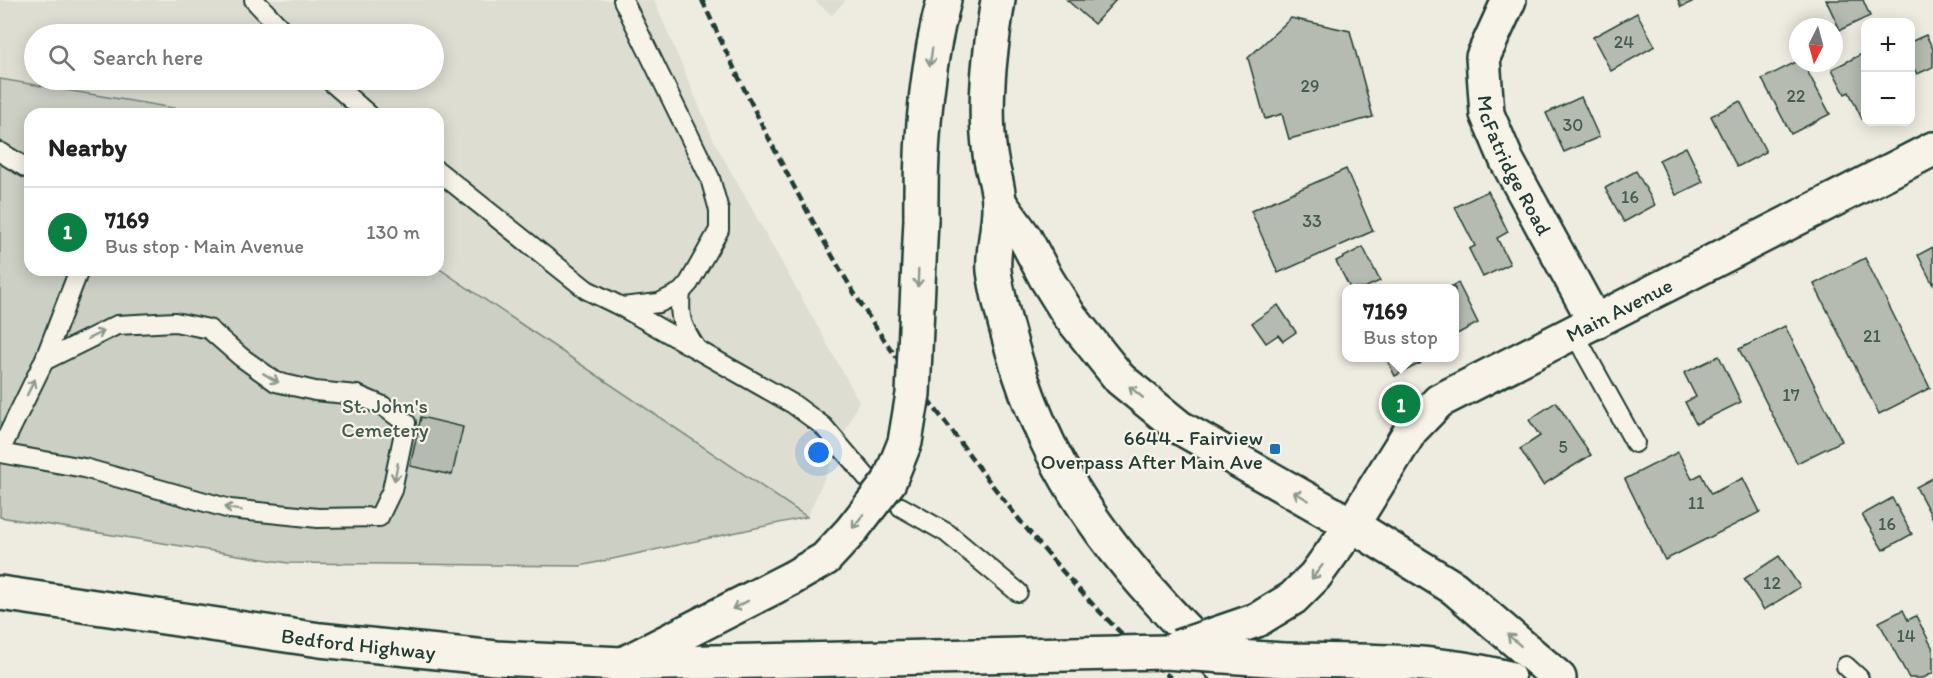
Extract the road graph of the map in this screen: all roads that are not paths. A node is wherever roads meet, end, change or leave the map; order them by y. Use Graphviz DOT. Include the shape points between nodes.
graph roads {
  1 [pos="254,0"];
  2 [pos="623,0"];
  3 [pos="944,0"];
  4 [pos="998,0"];
  5 [pos="1509,0"];
  6 [pos="277,24"];
  7 [pos="340,90"];
  8 [pos="361,108"];
  9 [pos="1933,149"];
  10 [pos="0,152"];
  11 [pos="24,166"];
  12 [pos="444,176"];
  13 [pos="999,202"];
  14 [pos="77,276"];
  15 [pos="681,292"];
  16 [pos="622,307"];
  17 [pos="1585,327"];
  18 [pos="696,349"];
  19 [pos="44,361"];
  20 [pos="1635,443"];
  21 [pos="0,452"];
  22 [pos="869,480"];
  23 [pos="901,507"];
  24 [pos="1352,525"];
  25 [pos="1018,592"];
  26 [pos="0,593"];
  27 [pos="1165,652"];
  28 [pos="622,664"];
  29 [pos="1233,678"];
  30 [pos="1508,678"];
  31 [pos="1559,678"];
  1 -- 6 [label="lane"];
  2 -- 15 [label="lane" via="710,178 719,210 719,230"];
  3 -- 28 [label="main road, one-way, bridge" via="924,106 913,394 905,442 889,482 825,559"];
  4 -- 13 [label="main road" via="987,94 990,153"];
  5 -- 17 [label="main road, McFatridge Road" via="1483,57 1486,114"];
  7 -- 8 [label="lane"];
  9 -- 17 [label="main road, Main Avenue"];
  10 -- 11 [label="lane"];
  12 -- 16 [label="lane" via="587,290"];
  24 -- 13 [label="main road, one-way" via="1179,427 1120,379 1069,315 1025,238"];
  13 -- 29 [label="main road" via="994,268 999,303 1020,376 1048,447 1075,495 1121,558 1156,601"];
  14 -- 19 [label="lane"];
  15 -- 16 [label="lane" via="659,303"];
  15 -- 18 [label="lane" via="678,313"];
  16 -- 18 [label="lane"];
  17 -- 20 [label="lane"];
  17 -- 24 [label="main road, Main Avenue" via="1439,401 1411,430"];
  18 -- 22 [label="lane" via="823,426"];
  21 -- 19 [label="lane, one-way"];
  19 -- 21 [label="lane, one-way" via="117,326 175,322 209,329 276,382 357,395 383,406 406,423 392,490 379,517 318,518 230,509 84,468"];
  23 -- 25 [label="lane" via="946,533"];
  24 -- 27 [label="main road, Main Avenue, one-way, bridge" via="1293,598 1257,620"];
  31 -- 24 [label="main road, one-way" via="1454,588"];
  26 -- 28 [label="main road, Bedford Highway" via="321,640 496,658"];
  27 -- 28 [label="main road, Bedford Highway, bridge"];
  27 -- 30 [label="main road, Bedford Highway, bridge" via="1402,663"];
}
